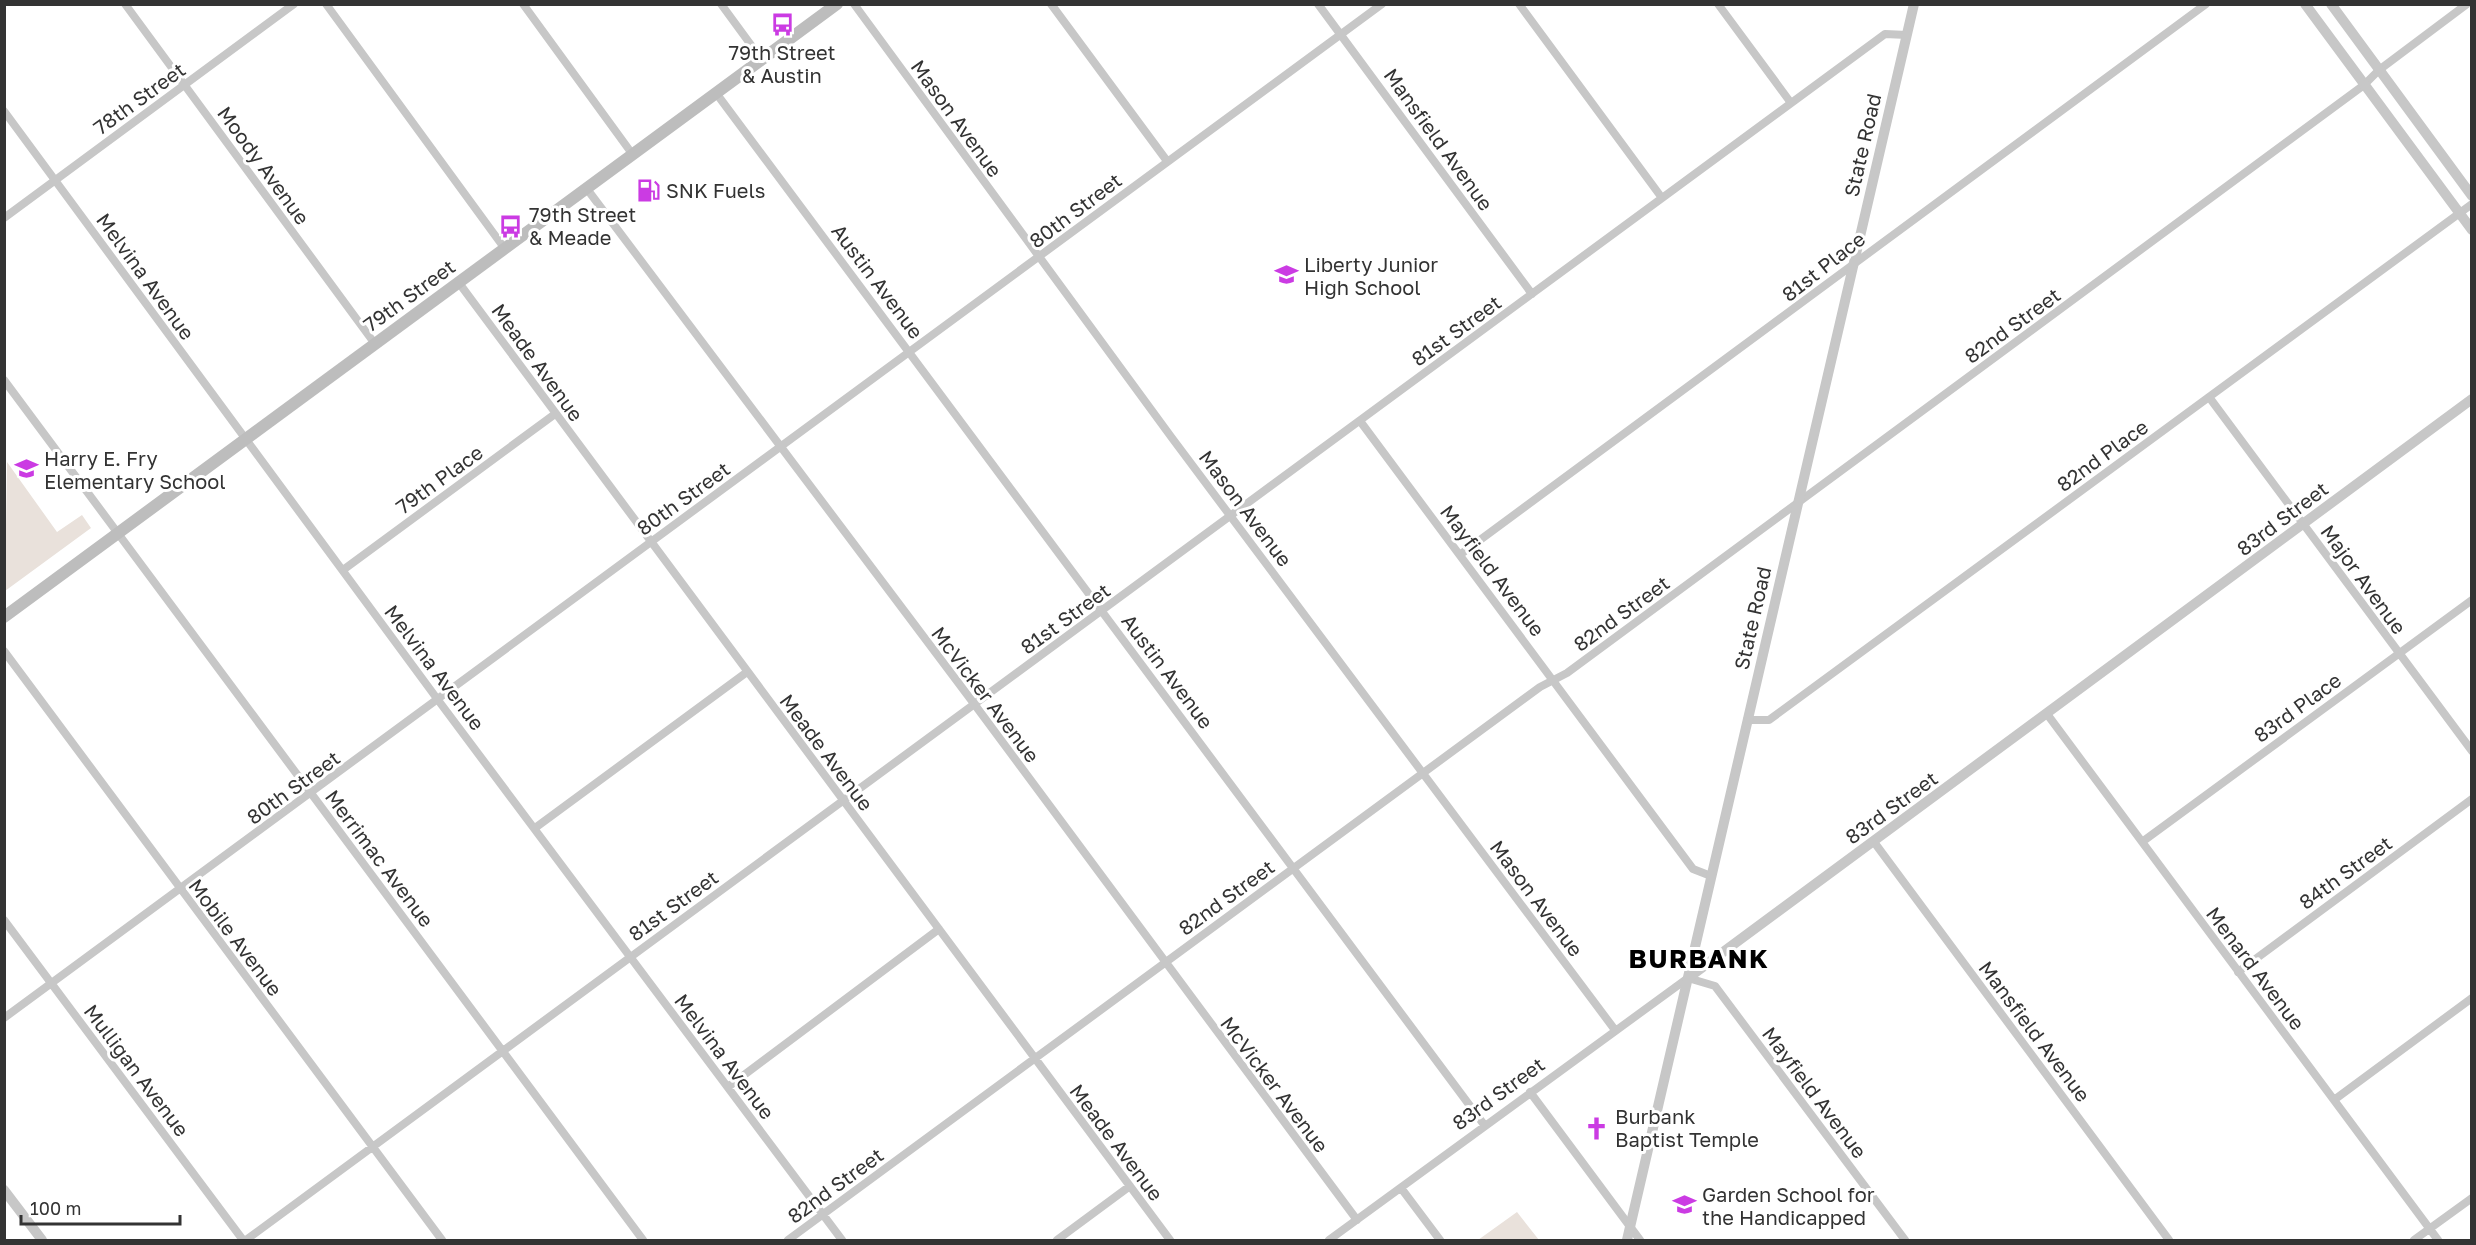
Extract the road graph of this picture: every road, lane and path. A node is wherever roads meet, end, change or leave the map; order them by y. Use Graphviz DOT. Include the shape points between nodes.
graph roads {
  1 [pos="125,4"];
  2 [pos="294,4"];
  3 [pos="326,4"];
  4 [pos="523,4"];
  5 [pos="721,4"];
  6 [pos="837,4"];
  7 [pos="854,4"];
  8 [pos="1051,4"];
  9 [pos="1318,4"];
  10 [pos="1382,4"];
  11 [pos="1519,4"];
  12 [pos="1718,4"];
  13 [pos="1914,4"];
  14 [pos="2206,4"];
  15 [pos="2305,4"];
  16 [pos="2331,4"];
  17 [pos="2467,4"];
  18 [pos="1340,34"];
  19 [pos="1907,35"];
  20 [pos="762,60"];
  21 [pos="2379,69"];
  22 [pos="185,85"];
  23 [pos="2364,85"];
  24 [pos="716,93"];
  25 [pos="1791,103"];
  26 [pos="4,111"];
  27 [pos="633,155"];
  28 [pos="1167,161"];
  29 [pos="55,180"];
  30 [pos="587,189"];
  31 [pos="2472,196"];
  32 [pos="1662,198"];
  33 [pos="2472,204"];
  34 [pos="2459,213"];
  35 [pos="4,218"];
  36 [pos="2472,230"];
  37 [pos="505,249"];
  38 [pos="1038,257"];
  39 [pos="1852,266"];
  40 [pos="459,283"];
  41 [pos="1532,294"];
  42 [pos="375,344"];
  43 [pos="910,352"];
  44 [pos="4,380"];
  45 [pos="2209,397"];
  46 [pos="2472,399"];
  47 [pos="555,414"];
  48 [pos="1360,421"];
  49 [pos="246,440"];
  50 [pos="780,447"];
  51 [pos="1796,504"];
  52 [pos="1232,516"];
  53 [pos="2304,524"];
  54 [pos="118,534"];
  55 [pos="650,543"];
  56 [pos="1461,554"];
  57 [pos="343,570"];
  58 [pos="2472,600"];
  59 [pos="1102,611"];
  60 [pos="4,617"];
  61 [pos="4,651"];
  62 [pos="2399,653"];
  63 [pos="747,672"];
  64 [pos="1554,680"];
  65 [pos="438,700"];
  66 [pos="975,705"];
  67 [pos="2047,714"];
  68 [pos="1747,720"];
  69 [pos="2472,751"];
  70 [pos="1422,773"];
  71 [pos="311,794"];
  72 [pos="2472,799"];
  73 [pos="844,802"];
  74 [pos="535,828"];
  75 [pos="1874,842"];
  76 [pos="2142,842"];
  77 [pos="1294,868"];
  78 [pos="1711,876"];
  79 [pos="180,889"];
  80 [pos="4,920"];
  81 [pos="939,929"];
  82 [pos="630,957"];
  83 [pos="1164,963"];
  84 [pos="2238,972"];
  85 [pos="1688,978"];
  86 [pos="51,983"];
  87 [pos="2472,998"];
  88 [pos="4,1018"];
  89 [pos="1615,1030"];
  90 [pos="502,1051"];
  91 [pos="1035,1058"];
  92 [pos="728,1087"];
  93 [pos="1530,1092"];
  94 [pos="2334,1100"];
  95 [pos="1485,1126"];
  96 [pos="373,1147"];
  97 [pos="1130,1186"];
  98 [pos="1401,1188"];
  99 [pos="4,1190"];
  100 [pos="2472,1198"];
  101 [pos="823,1215"];
  102 [pos="1357,1220"];
  103 [pos="1630,1227"];
  104 [pos="2429,1229"];
  105 [pos="42,1240"];
  106 [pos="244,1240"];
  107 [pos="442,1240"];
  108 [pos="643,1240"];
  109 [pos="788,1240"];
  110 [pos="842,1240"];
  111 [pos="1057,1240"];
  112 [pos="1170,1240"];
  113 [pos="1329,1240"];
  114 [pos="1440,1240"];
  115 [pos="1626,1240"];
  116 [pos="1640,1240"];
  117 [pos="1905,1240"];
  118 [pos="2169,1240"];
  119 [pos="2414,1240"];
  120 [pos="2438,1240"];
  1 -- 22 [label="street, Moody Avenue"];
  2 -- 22 [label="street, 78th Street"];
  3 -- 37 [label="street"];
  4 -- 27 [label="street"];
  5 -- 20 [label="street"];
  6 -- 20 [label="main road, 79th Street"];
  7 -- 38 [label="street, Mason Avenue"];
  8 -- 28 [label="street"];
  9 -- 18 [label="street, Mansfield Avenue"];
  10 -- 18 [label="street, 80th Street"];
  11 -- 32 [label="street"];
  12 -- 25 [label="street"];
  13 -- 19 [label="street, State Road"];
  14 -- 39 [label="street, 81st Place"];
  15 -- 23 [label="street"];
  16 -- 21 [label="street"];
  17 -- 21 [label="street, 82nd Street"];
  18 -- 28 [label="street, 80th Street"];
  18 -- 41 [label="street, Mansfield Avenue"];
  19 -- 25 [label="street, 81st Street" via="1885,34"];
  19 -- 39 [label="street, State Road"];
  20 -- 24 [label="main road, 79th Street"];
  21 -- 23 [label="street, 82nd Street"];
  21 -- 31 [label="street"];
  22 -- 29 [label="street, 78th Street"];
  22 -- 42 [label="street, Moody Avenue"];
  23 -- 34 [label="street"];
  23 -- 51 [label="street, 82nd Street"];
  24 -- 27 [label="main road, 79th Street"];
  24 -- 43 [label="street, Austin Avenue"];
  25 -- 32 [label="street, 81st Street"];
  26 -- 29 [label="street, Melvina Avenue"];
  27 -- 30 [label="main road, 79th Street"];
  28 -- 38 [label="street, 80th Street"];
  29 -- 35 [label="street, 78th Street"];
  29 -- 49 [label="street, Melvina Avenue"];
  30 -- 37 [label="main road, 79th Street"];
  30 -- 50 [label="street, McVicker Avenue"];
  32 -- 41 [label="street, 81st Street"];
  33 -- 34 [label="street, 82nd Place"];
  34 -- 36 [label="street"];
  34 -- 45 [label="street, 82nd Place"];
  37 -- 40 [label="main road, 79th Street"];
  38 -- 43 [label="street, 80th Street"];
  38 -- 52 [label="street, Mason Avenue"];
  39 -- 51 [label="street, State Road"];
  39 -- 56 [label="street, 81st Place"];
  40 -- 42 [label="main road, 79th Street"];
  40 -- 47 [label="street, Meade Avenue"];
  41 -- 48 [label="street, 81st Street"];
  42 -- 49 [label="main road, 79th Street"];
  43 -- 50 [label="street, 80th Street"];
  43 -- 59 [label="street, Austin Avenue"];
  44 -- 54 [label="street, Merrimac Avenue"];
  45 -- 53 [label="street, Major Avenue"];
  45 -- 68 [label="street, 82nd Place" via="1769,720"];
  46 -- 53 [label="street, 83rd Street"];
  47 -- 55 [label="street, Meade Avenue"];
  47 -- 57 [label="street, 79th Place"];
  48 -- 52 [label="street, 81st Street"];
  48 -- 56 [label="street, Mayfield Avenue"];
  49 -- 54 [label="main road, 79th Street"];
  49 -- 57 [label="street, Melvina Avenue"];
  50 -- 55 [label="street, 80th Street"];
  50 -- 66 [label="street, McVicker Avenue"];
  51 -- 64 [label="street, 82nd Street"];
  51 -- 68 [label="street, State Road"];
  52 -- 59 [label="street, 81st Street"];
  52 -- 70 [label="street, Mason Avenue"];
  53 -- 62 [label="street, Major Avenue"];
  53 -- 67 [label="street, 83rd Street"];
  54 -- 60 [label="main road, 79th Street"];
  54 -- 71 [label="street, Merrimac Avenue"];
  55 -- 63 [label="street, Meade Avenue"];
  55 -- 65 [label="street, 80th Street"];
  56 -- 64 [label="street, Mayfield Avenue"];
  57 -- 65 [label="street, Melvina Avenue"];
  58 -- 62 [label="street, 83rd Place"];
  59 -- 66 [label="street, 81st Street"];
  59 -- 77 [label="street, Austin Avenue"];
  61 -- 79 [label="street, Mobile Avenue"];
  62 -- 69 [label="street, Major Avenue"];
  62 -- 76 [label="street, 83rd Place"];
  63 -- 73 [label="street, Meade Avenue"];
  63 -- 74 [label="street"];
  64 -- 70 [label="street, 82nd Street"];
  64 -- 78 [label="street, Mayfield Avenue" via="1693,869"];
  65 -- 71 [label="street, 80th Street"];
  65 -- 74 [label="street, Melvina Avenue"];
  66 -- 73 [label="street, 81st Street"];
  66 -- 83 [label="street, McVicker Avenue"];
  67 -- 75 [label="street, 83rd Street"];
  67 -- 76 [label="street, Menard Avenue"];
  68 -- 78 [label="street, State Road"];
  70 -- 77 [label="street, 82nd Street"];
  70 -- 89 [label="street, Mason Avenue"];
  71 -- 79 [label="street, 80th Street"];
  71 -- 90 [label="street, Merrimac Avenue"];
  72 -- 84 [label="street, 84th Street"];
  73 -- 81 [label="street, Meade Avenue"];
  73 -- 82 [label="street, 81st Street"];
  74 -- 82 [label="street, Melvina Avenue"];
  75 -- 85 [label="street, 83rd Street"];
  75 -- 118 [label="street, Mansfield Avenue"];
  76 -- 84 [label="street, Menard Avenue"];
  77 -- 83 [label="street, 82nd Street"];
  77 -- 95 [label="street, Austin Avenue"];
  78 -- 85 [label="street, State Road"];
  79 -- 86 [label="street, 80th Street"];
  79 -- 96 [label="street, Mobile Avenue"];
  80 -- 86 [label="street, Mulligan Avenue"];
  81 -- 91 [label="street, Meade Avenue"];
  81 -- 92 [label="street"];
  82 -- 90 [label="street, 81st Street"];
  82 -- 92 [label="street, Melvina Avenue"];
  83 -- 91 [label="street, 82nd Street"];
  83 -- 102 [label="street, McVicker Avenue"];
  84 -- 94 [label="street, Menard Avenue"];
  85 -- 89 [label="street, 83rd Street"];
  85 -- 103 [label="street, State Road"];
  85 -- 117 [label="street, Mayfield Avenue" via="1714,986"];
  86 -- 88 [label="street, 80th Street"];
  86 -- 106 [label="street, Mulligan Avenue"];
  87 -- 94 [label="street"];
  89 -- 93 [label="street, 83rd Street"];
  90 -- 96 [label="street, 81st Street"];
  90 -- 108 [label="street, Merrimac Avenue"];
  91 -- 97 [label="street, Meade Avenue"];
  91 -- 101 [label="street, 82nd Street"];
  92 -- 101 [label="street, Melvina Avenue"];
  93 -- 95 [label="street, 83rd Street"];
  93 -- 103 [label="street"];
  94 -- 104 [label="street, Menard Avenue"];
  95 -- 98 [label="street, 83rd Street"];
  96 -- 106 [label="street, 81st Street"];
  96 -- 107 [label="street, Mobile Avenue"];
  97 -- 111 [label="street"];
  97 -- 112 [label="street, Meade Avenue"];
  98 -- 102 [label="street, 83rd Street"];
  98 -- 114 [label="street"];
  99 -- 105 [label="street"];
  100 -- 104 [label="street"];
  101 -- 109 [label="street, 82nd Street"];
  101 -- 110 [label="street, Melvina Avenue"];
  102 -- 113 [label="street, 83rd Street"];
  103 -- 115 [label="street, State Road"];
  103 -- 116 [label="street"];
  104 -- 119 [label="street"];
  104 -- 120 [label="street, Menard Avenue"];
}
